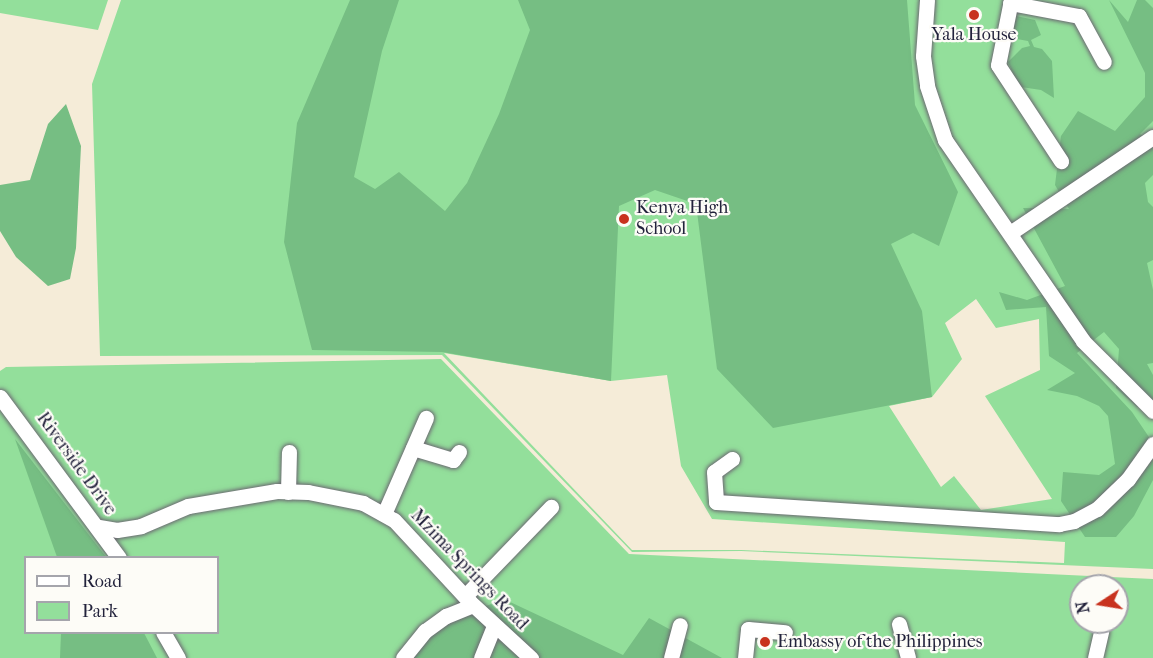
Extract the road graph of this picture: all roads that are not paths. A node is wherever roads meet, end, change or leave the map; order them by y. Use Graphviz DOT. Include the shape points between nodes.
graph roads {
  1 [pos="927,0"];
  2 [pos="1010,2"];
  3 [pos="1104,63"];
  4 [pos="1153,137"];
  5 [pos="1061,161"];
  6 [pos="1010,233"];
  7 [pos="0,397"];
  8 [pos="1152,414"];
  9 [pos="426,418"];
  10 [pos="1153,444"];
  11 [pos="413,448"];
  12 [pos="289,452"];
  13 [pos="459,452"];
  14 [pos="732,459"];
  15 [pos="288,492"];
  16 [pos="551,507"];
  17 [pos="384,514"];
  18 [pos="99,527"];
  19 [pos="117,556"];
  20 [pos="469,601"];
  21 [pos="899,624"];
  22 [pos="680,625"];
  23 [pos="494,626"];
  24 [pos="785,632"];
  25 [pos="164,634"];
  26 [pos="1100,634"];
  27 [pos="178,658"];
  28 [pos="404,658"];
  29 [pos="481,658"];
  30 [pos="531,658"];
  31 [pos="671,658"];
  32 [pos="745,658"];
  33 [pos="908,658"];
  34 [pos="1095,658"];
  1 -- 6 [label="street" via="923,56 934,113 959,163"];
  2 -- 3 [label="street" via="1079,15"];
  2 -- 5 [label="street" via="998,65"];
  4 -- 6 [label="street"];
  6 -- 8 [label="street" via="1083,340 1138,394"];
  7 -- 18 [label="street, Riverside Drive"];
  9 -- 11 [label="street"];
  10 -- 14 [label="street" via="1128,479 1097,509 1059,524 716,502 714,472"];
  11 -- 13 [label="street" via="453,460"];
  11 -- 17 [label="street"];
  12 -- 15 [label="street"];
  15 -- 17 [label="street, Mzima Springs Road" via="363,503"];
  15 -- 18 [label="street, Mzima Springs Road" via="234,496 188,506 141,526 117,530"];
  16 -- 20 [label="street"];
  17 -- 20 [label="street, Mzima Springs Road" via="413,538"];
  18 -- 19 [label="street, Riverside Drive"];
  20 -- 23 [label="street, Mzima Springs Road"];
  20 -- 28 [label="street" via="425,631"];
  21 -- 33 [label="street"];
  22 -- 31 [label="street"];
  23 -- 29 [label="street"];
  23 -- 30 [label="street, Mzima Springs Road"];
  24 -- 32 [label="street" via="748,629"];
  25 -- 27 [label="street"];
  26 -- 34 [label="street"];
}
